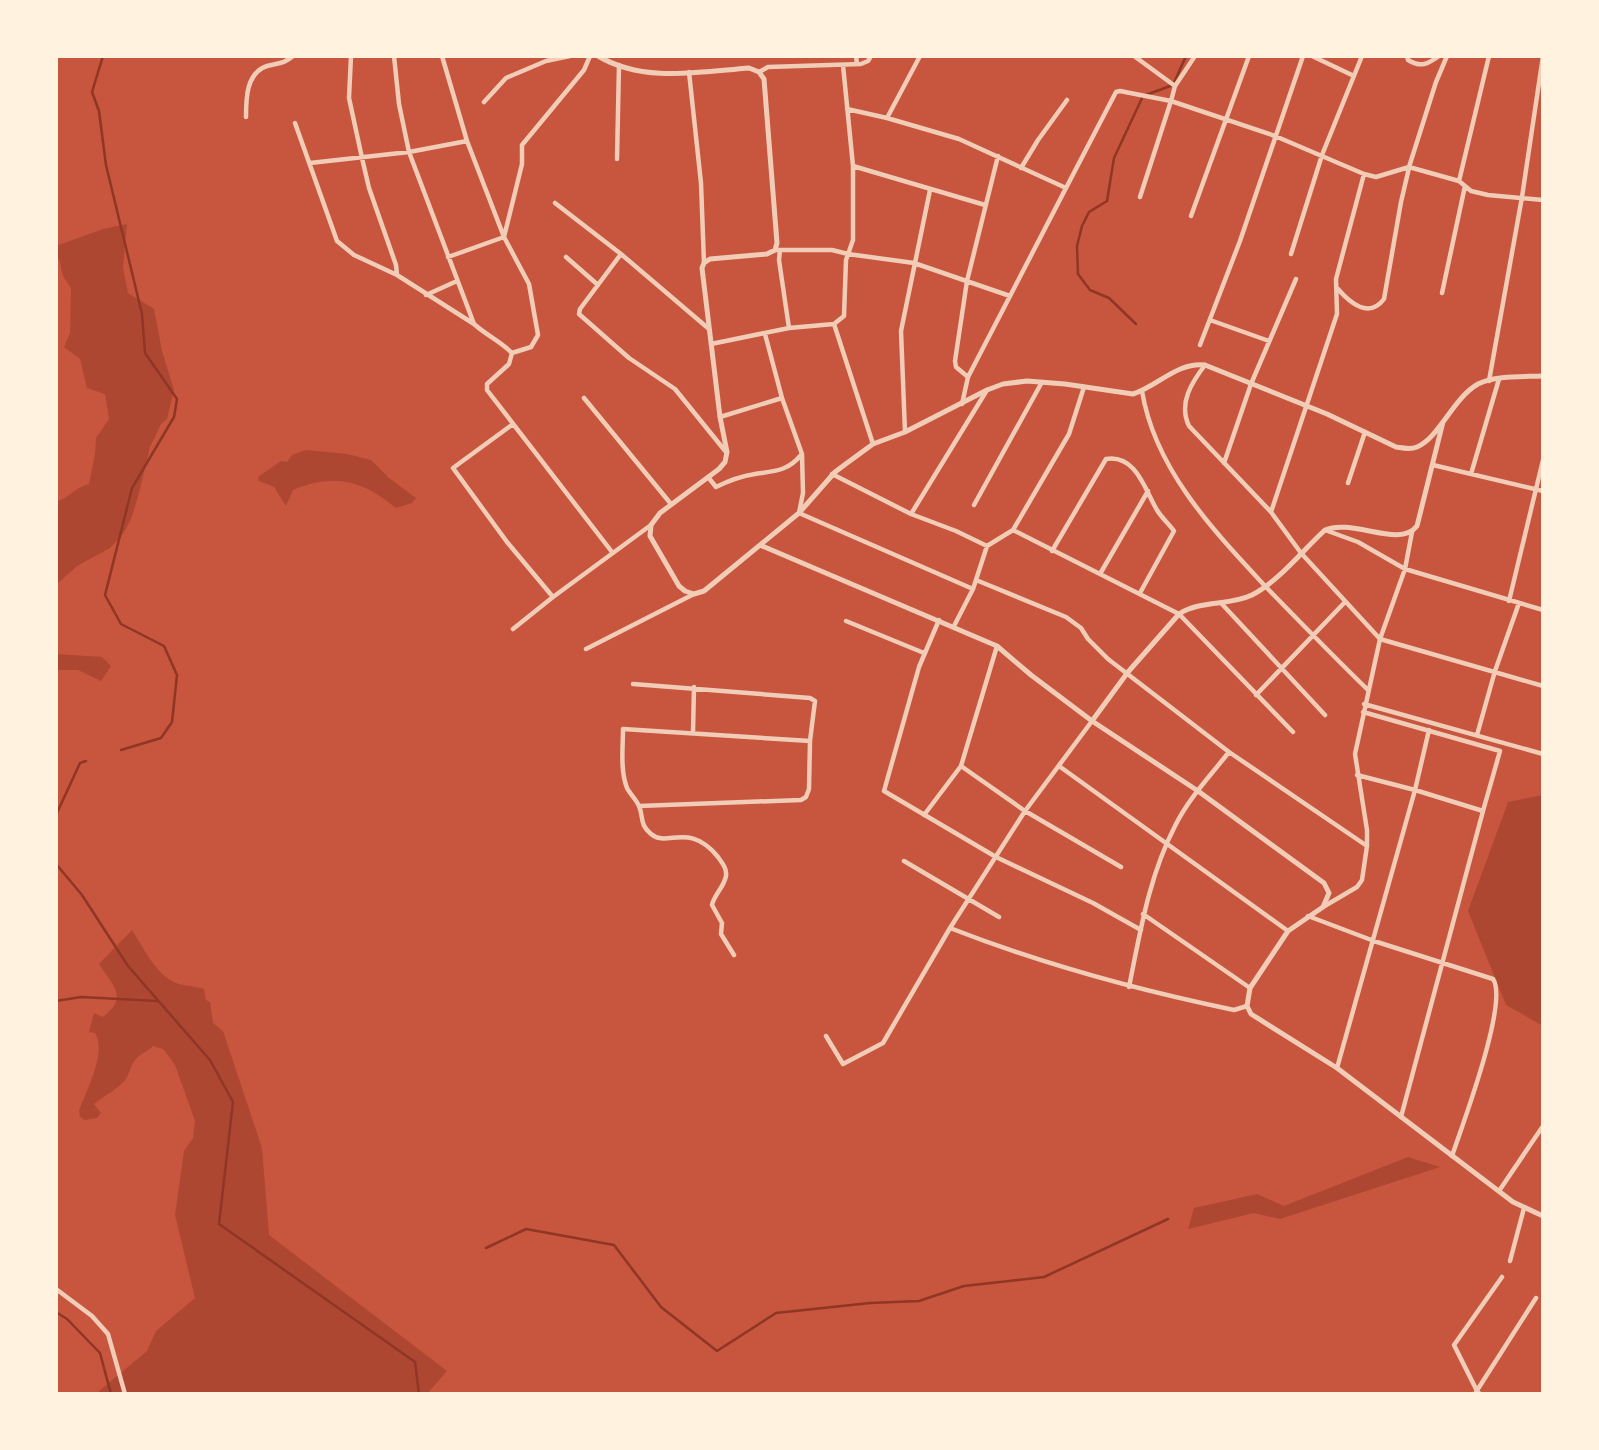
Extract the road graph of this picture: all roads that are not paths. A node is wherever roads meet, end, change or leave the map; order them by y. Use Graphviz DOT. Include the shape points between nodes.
graph roads {
  1 [pos="293,56"];
  2 [pos="351,56"];
  3 [pos="394,56"];
  4 [pos="442,56"];
  5 [pos="570,56"];
  6 [pos="590,56"];
  7 [pos="598,56"];
  8 [pos="856,56"];
  9 [pos="871,56"];
  10 [pos="920,56"];
  11 [pos="1134,56"];
  12 [pos="1195,56"];
  13 [pos="1249,56"];
  14 [pos="1303,56"];
  15 [pos="1312,56"];
  16 [pos="1362,56"];
  17 [pos="1407,56"];
  18 [pos="1439,56"];
  19 [pos="1447,56"];
  20 [pos="1488,56"];
  21 [pos="1543,56"];
  22 [pos="619,65"];
  23 [pos="843,65"];
  24 [pos="857,65"];
  25 [pos="689,72"];
  26 [pos="759,72"];
  27 [pos="1354,76"];
  28 [pos="1175,86"];
  29 [pos="1067,100"];
  30 [pos="1171,101"];
  31 [pos="485,102"];
  32 [pos="848,109"];
  33 [pos="246,117"];
  34 [pos="887,118"];
  35 [pos="1224,119"];
  36 [pos="295,123"];
  37 [pos="1275,136"];
  38 [pos="467,141"];
  39 [pos="409,152"];
  40 [pos="1322,155"];
  41 [pos="998,156"];
  42 [pos="362,158"];
  43 [pos="617,159"];
  44 [pos="310,163"];
  45 [pos="853,166"];
  46 [pos="1409,167"];
  47 [pos="1021,168"];
  48 [pos="1364,174"];
  49 [pos="1459,181"];
  50 [pos="1465,186"];
  51 [pos="1066,188"];
  52 [pos="930,190"];
  53 [pos="1140,197"];
  54 [pos="1522,197"];
  55 [pos="1543,201"];
  56 [pos="555,203"];
  57 [pos="985,205"];
  58 [pos="1191,216"];
  59 [pos="504,237"];
  60 [pos="777,250"];
  61 [pos="621,254"];
  62 [pos="848,254"];
  63 [pos="1291,254"];
  64 [pos="448,257"];
  65 [pos="566,257"];
  66 [pos="704,262"];
  67 [pos="915,263"];
  68 [pos="397,275"];
  69 [pos="1296,279"];
  70 [pos="457,281"];
  71 [pos="967,281"];
  72 [pos="598,285"];
  73 [pos="1337,288"];
  74 [pos="1442,293"];
  75 [pos="426,295"];
  76 [pos="1010,296"];
  77 [pos="1210,320"];
  78 [pos="474,324"];
  79 [pos="834,324"];
  80 [pos="789,328"];
  81 [pos="709,329"];
  82 [pos="765,334"];
  83 [pos="1269,341"];
  84 [pos="711,344"];
  85 [pos="1200,345"];
  86 [pos="512,353"];
  87 [pos="1205,365"];
  88 [pos="1543,376"];
  89 [pos="968,377"];
  90 [pos="1499,379"];
  91 [pos="1489,380"];
  92 [pos="1042,382"];
  93 [pos="1251,384"];
  94 [pos="1084,387"];
  95 [pos="987,390"];
  96 [pos="1142,391"];
  97 [pos="584,398"];
  98 [pos="782,398"];
  99 [pos="962,404"];
  100 [pos="1307,406"];
  101 [pos="720,417"];
  102 [pos="1444,419"];
  103 [pos="513,424"];
  104 [pos="1366,431"];
  105 [pos="905,432"];
  106 [pos="873,444"];
  107 [pos="727,452"];
  108 [pos="802,454"];
  109 [pos="1543,460"];
  110 [pos="1224,463"];
  111 [pos="1433,465"];
  112 [pos="832,474"];
  113 [pos="1471,474"];
  114 [pos="708,477"];
  115 [pos="1348,483"];
  116 [pos="1535,489"];
  117 [pos="1148,491"];
  118 [pos="1543,491"];
  119 [pos="671,504"];
  120 [pos="974,505"];
  121 [pos="1271,512"];
  122 [pos="799,513"];
  123 [pos="911,514"];
  124 [pos="651,525"];
  125 [pos="1013,530"];
  126 [pos="1325,530"];
  127 [pos="1412,532"];
  128 [pos="760,545"];
  129 [pos="987,546"];
  130 [pos="1052,551"];
  131 [pos="612,552"];
  132 [pos="1301,553"];
  133 [pos="1405,569"];
  134 [pos="1100,574"];
  135 [pos="976,580"];
  136 [pos="1266,586"];
  137 [pos="973,589"];
  138 [pos="1140,593"];
  139 [pos="694,594"];
  140 [pos="553,597"];
  141 [pos="1509,600"];
  142 [pos="1345,602"];
  143 [pos="1221,603"];
  144 [pos="1518,603"];
  145 [pos="1543,611"];
  146 [pos="1179,614"];
  147 [pos="939,620"];
  148 [pos="846,621"];
  149 [pos="954,626"];
  150 [pos="513,629"];
  151 [pos="1313,636"];
  152 [pos="1380,639"];
  153 [pos="997,646"];
  154 [pos="586,649"];
  155 [pos="924,653"];
  156 [pos="1281,668"];
  157 [pos="1495,671"];
  158 [pos="1128,672"];
  159 [pos="633,684"];
  160 [pos="1543,686"];
  161 [pos="694,687"];
  162 [pos="1368,690"];
  163 [pos="1255,695"];
  164 [pos="1364,704"];
  165 [pos="1363,712"];
  166 [pos="1325,715"];
  167 [pos="1092,721"];
  168 [pos="1429,730"];
  169 [pos="693,732"];
  170 [pos="1293,732"];
  171 [pos="1477,735"];
  172 [pos="810,741"];
  173 [pos="1229,752"];
  174 [pos="1543,754"];
  175 [pos="961,766"];
  176 [pos="1059,766"];
  177 [pos="1357,775"];
  178 [pos="1415,790"];
  179 [pos="1198,791"];
  180 [pos="639,806"];
  181 [pos="1026,811"];
  182 [pos="1483,811"];
  183 [pos="924,815"];
  184 [pos="1168,842"];
  185 [pos="1367,846"];
  186 [pos="996,857"];
  187 [pos="904,861"];
  188 [pos="1121,867"];
  189 [pos="969,899"];
  190 [pos="1323,907"];
  191 [pos="1143,914"];
  192 [pos="1308,916"];
  193 [pos="999,917"];
  194 [pos="950,928"];
  195 [pos="1141,930"];
  196 [pos="1288,931"];
  197 [pos="1374,941"];
  198 [pos="734,955"];
  199 [pos="1443,964"];
  200 [pos="1129,987"];
  201 [pos="1250,988"];
  202 [pos="1247,1006"];
  203 [pos="826,1036"];
  204 [pos="1337,1068"];
  205 [pos="1401,1117"];
  206 [pos="1543,1126"];
  207 [pos="1452,1157"];
  208 [pos="1499,1191"];
  209 [pos="1524,1208"];
  210 [pos="1543,1216"];
  211 [pos="1510,1261"];
  212 [pos="1502,1277"];
  213 [pos="56,1289"];
  214 [pos="1536,1298"];
  215 [pos="1477,1393"];
  216 [pos="125,1394"];
  1 -- 33 [label="street" via="287,62 266,66 250,80"];
  2 -- 42 [label="street" via="349,98"];
  3 -- 39 [label="street"];
  4 -- 38 [label="street"];
  5 -- 31 [label="street" via="506,78"];
  6 -- 59 [label="street" via="584,70 522,145 522,164"];
  7 -- 22 [label="street"];
  8 -- 24 [label="street"];
  9 -- 24 [label="street"];
  10 -- 34 [label="street"];
  11 -- 28 [label="street"];
  12 -- 28 [label="street"];
  13 -- 35 [label="street"];
  14 -- 37 [label="street"];
  15 -- 27 [label="street"];
  16 -- 27 [label="street"];
  17 -- 18 [label="street" via="1415,65 1427,65"];
  19 -- 46 [label="street"];
  20 -- 49 [label="street"];
  21 -- 54 [label="street"];
  22 -- 25 [label="street" via="652,73"];
  22 -- 43 [label="street"];
  23 -- 24 [label="street"];
  23 -- 26 [label="street" via="768,67"];
  23 -- 32 [label="street"];
  25 -- 26 [label="street" via="749,68"];
  25 -- 66 [label="street"];
  26 -- 60 [label="street" via="764,79"];
  27 -- 40 [label="street"];
  28 -- 30 [label="street"];
  29 -- 47 [label="street"];
  30 -- 35 [label="street"];
  30 -- 51 [label="street" via="1116,92"];
  30 -- 53 [label="street"];
  32 -- 34 [label="street"];
  32 -- 45 [label="street"];
  34 -- 41 [label="street"];
  35 -- 37 [label="street"];
  35 -- 58 [label="street"];
  36 -- 44 [label="street"];
  37 -- 40 [label="street"];
  37 -- 77 [label="street"];
  38 -- 39 [label="street"];
  38 -- 59 [label="street"];
  39 -- 42 [label="street"];
  39 -- 64 [label="street"];
  40 -- 48 [label="street"];
  40 -- 63 [label="street"];
  41 -- 47 [label="street"];
  41 -- 57 [label="street"];
  42 -- 44 [label="street"];
  42 -- 68 [label="street"];
  44 -- 68 [label="street" via="337,242"];
  45 -- 52 [label="street"];
  45 -- 62 [label="street" via="853,240"];
  46 -- 48 [label="street" via="1376,177"];
  46 -- 49 [label="street"];
  46 -- 73 [label="street" via="1384,299 1362,309"];
  47 -- 51 [label="street"];
  48 -- 73 [label="street"];
  49 -- 50 [label="street"];
  50 -- 54 [label="street" via="1488,195"];
  50 -- 74 [label="street"];
  51 -- 76 [label="street"];
  52 -- 57 [label="street"];
  52 -- 67 [label="street"];
  54 -- 55 [label="street"];
  54 -- 91 [label="street"];
  56 -- 61 [label="street"];
  57 -- 71 [label="street"];
  59 -- 64 [label="street"];
  59 -- 86 [label="street" via="529,284 538,335 531,347"];
  60 -- 62 [label="street"];
  60 -- 66 [label="street"];
  60 -- 80 [label="street"];
  61 -- 72 [label="street"];
  61 -- 81 [label="street"];
  62 -- 67 [label="street"];
  62 -- 79 [label="street" via="844,316"];
  64 -- 70 [label="street"];
  65 -- 72 [label="street"];
  66 -- 81 [label="street"];
  67 -- 71 [label="street"];
  67 -- 105 [label="street" via="901,331"];
  68 -- 75 [label="street"];
  69 -- 83 [label="street"];
  70 -- 75 [label="street"];
  70 -- 78 [label="street"];
  71 -- 76 [label="street"];
  71 -- 89 [label="street" via="955,360"];
  72 -- 107 [label="street" via="579,314 629,358 675,389"];
  73 -- 100 [label="street" via="1337,314"];
  75 -- 78 [label="street"];
  76 -- 89 [label="street"];
  77 -- 83 [label="street"];
  77 -- 85 [label="street"];
  78 -- 86 [label="street"];
  79 -- 80 [label="street"];
  79 -- 106 [label="street"];
  80 -- 82 [label="street"];
  81 -- 84 [label="street"];
  82 -- 84 [label="street"];
  82 -- 98 [label="street"];
  83 -- 93 [label="street"];
  84 -- 101 [label="street"];
  86 -- 103 [label="street" via="509,364 487,384 487,390"];
  87 -- 93 [label="street"];
  87 -- 96 [label="street" via="1188,365"];
  87 -- 110 [label="street" via="1188,392 1185,418"];
  88 -- 90 [label="street"];
  89 -- 99 [label="street"];
  90 -- 91 [label="street"];
  90 -- 113 [label="street"];
  91 -- 102 [label="street" via="1460,398"];
  92 -- 94 [label="street"];
  92 -- 95 [label="street" via="1014,382"];
  92 -- 120 [label="street"];
  93 -- 100 [label="street"];
  93 -- 110 [label="street"];
  94 -- 96 [label="street" via="1133,394"];
  94 -- 125 [label="street" via="1069,434"];
  95 -- 99 [label="street"];
  95 -- 123 [label="street"];
  96 -- 136 [label="street" via="1149,421 1181,486"];
  97 -- 119 [label="street"];
  98 -- 101 [label="street"];
  98 -- 108 [label="street"];
  99 -- 105 [label="street"];
  100 -- 104 [label="street"];
  100 -- 121 [label="street"];
  101 -- 107 [label="street"];
  102 -- 104 [label="street" via="1415,448 1396,447"];
  102 -- 111 [label="street"];
  103 -- 131 [label="street"];
  103 -- 140 [label="street" via="453,468"];
  104 -- 115 [label="street"];
  105 -- 106 [label="street"];
  106 -- 112 [label="street"];
  107 -- 114 [label="street" via="719,469"];
  108 -- 114 [label="street" via="793,465 776,472 716,487"];
  108 -- 122 [label="street"];
  109 -- 116 [label="street"];
  110 -- 121 [label="street"];
  111 -- 113 [label="street"];
  111 -- 127 [label="street"];
  112 -- 122 [label="street"];
  112 -- 123 [label="street"];
  113 -- 116 [label="street"];
  114 -- 119 [label="street"];
  116 -- 118 [label="street"];
  116 -- 141 [label="street"];
  117 -- 130 [label="street" via="1133,467 1105,459"];
  117 -- 134 [label="street"];
  117 -- 138 [label="street" via="1174,531"];
  119 -- 124 [label="street"];
  121 -- 132 [label="street"];
  122 -- 128 [label="street"];
  122 -- 137 [label="street"];
  123 -- 129 [label="street"];
  124 -- 131 [label="street"];
  124 -- 139 [label="street" via="650,536 679,586"];
  125 -- 129 [label="street"];
  125 -- 130 [label="street"];
  126 -- 127 [label="street" via="1339,526 1400,536"];
  126 -- 132 [label="street"];
  126 -- 133 [label="street" via="1358,542"];
  127 -- 133 [label="street"];
  128 -- 139 [label="street" via="704,591"];
  128 -- 147 [label="street"];
  129 -- 135 [label="street"];
  130 -- 134 [label="street"];
  131 -- 140 [label="street"];
  132 -- 136 [label="street"];
  132 -- 142 [label="street"];
  133 -- 141 [label="street"];
  133 -- 152 [label="street"];
  134 -- 138 [label="street"];
  135 -- 137 [label="street"];
  135 -- 158 [label="street" via="1066,617 1108,659"];
  136 -- 143 [label="street" via="1250,596"];
  136 -- 151 [label="street"];
  137 -- 149 [label="street"];
  138 -- 146 [label="street"];
  139 -- 154 [label="street"];
  140 -- 150 [label="street"];
  141 -- 144 [label="street"];
  142 -- 151 [label="street"];
  142 -- 152 [label="street"];
  143 -- 146 [label="street" via="1188,608"];
  143 -- 156 [label="street"];
  144 -- 145 [label="street"];
  144 -- 157 [label="street"];
  146 -- 158 [label="street"];
  146 -- 163 [label="street"];
  147 -- 149 [label="street"];
  147 -- 155 [label="street"];
  148 -- 155 [label="street"];
  149 -- 153 [label="street"];
  151 -- 156 [label="street"];
  151 -- 162 [label="street"];
  152 -- 157 [label="street"];
  152 -- 162 [label="street"];
  153 -- 167 [label="street"];
  153 -- 175 [label="street"];
  155 -- 183 [label="street" via="884,791"];
  156 -- 163 [label="street"];
  156 -- 166 [label="street"];
  157 -- 160 [label="street"];
  157 -- 171 [label="street"];
  158 -- 167 [label="street"];
  158 -- 173 [label="street"];
  159 -- 161 [label="street"];
  161 -- 169 [label="street"];
  161 -- 172 [label="street" via="814,699"];
  162 -- 164 [label="street"];
  163 -- 170 [label="street"];
  164 -- 165 [label="street"];
  164 -- 171 [label="street"];
  165 -- 168 [label="street"];
  165 -- 177 [label="street" via="1355,754"];
  167 -- 176 [label="street"];
  167 -- 179 [label="street"];
  168 -- 178 [label="street"];
  168 -- 182 [label="street" via="1500,751"];
  169 -- 172 [label="street"];
  169 -- 180 [label="street" via="623,729 624,778"];
  171 -- 174 [label="street"];
  172 -- 180 [label="street" via="809,789 801,800"];
  173 -- 179 [label="street"];
  173 -- 185 [label="street"];
  175 -- 181 [label="street"];
  175 -- 183 [label="street"];
  176 -- 181 [label="street"];
  176 -- 184 [label="street"];
  177 -- 178 [label="street"];
  177 -- 185 [label="street"];
  178 -- 182 [label="street"];
  178 -- 197 [label="street"];
  179 -- 184 [label="street"];
  179 -- 190 [label="street" via="1324,883 1328,893"];
  180 -- 198 [label="street" via="641,823 653,836 695,838 724,866 726,875 712,905"];
  181 -- 186 [label="street"];
  181 -- 188 [label="street"];
  182 -- 199 [label="street"];
  183 -- 186 [label="street"];
  184 -- 191 [label="street"];
  184 -- 196 [label="street"];
  185 -- 190 [label="street" via="1357,887"];
  186 -- 189 [label="street"];
  186 -- 195 [label="street"];
  187 -- 189 [label="street"];
  189 -- 193 [label="street"];
  189 -- 194 [label="street"];
  190 -- 192 [label="street"];
  191 -- 195 [label="street"];
  191 -- 201 [label="street"];
  192 -- 196 [label="street"];
  192 -- 197 [label="street"];
  194 -- 200 [label="street"];
  194 -- 203 [label="street" via="883,1043 843,1064"];
  195 -- 200 [label="street"];
  196 -- 201 [label="street"];
  197 -- 199 [label="street"];
  197 -- 204 [label="street"];
  199 -- 205 [label="street"];
  199 -- 207 [label="street" via="1493,979 1497,985 1496,1019"];
  200 -- 202 [label="street" via="1234,1010"];
  201 -- 202 [label="street"];
  202 -- 204 [label="street" via="1251,1014"];
  204 -- 205 [label="street"];
  205 -- 207 [label="street"];
  206 -- 208 [label="street"];
  207 -- 208 [label="street"];
  208 -- 209 [label="street"];
  209 -- 210 [label="street"];
  209 -- 211 [label="street"];
  212 -- 215 [label="street" via="1454,1345"];
  213 -- 216 [label="street" via="108,1334"];
  214 -- 215 [label="street"];
}
